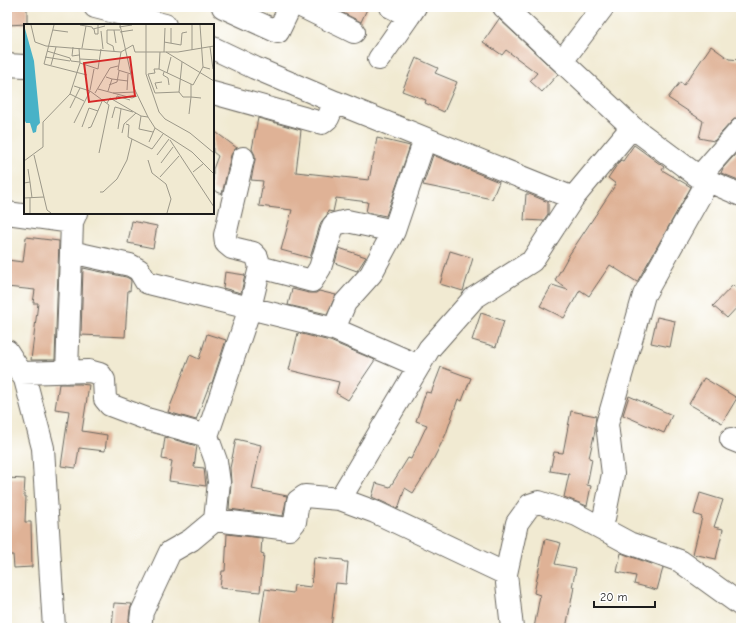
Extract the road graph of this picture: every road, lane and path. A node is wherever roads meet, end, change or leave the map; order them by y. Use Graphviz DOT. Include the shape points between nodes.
graph roads {
  1 [pos="95,7"];
  2 [pos="224,7"];
  3 [pos="290,7"];
  4 [pos="303,7"];
  5 [pos="603,7"];
  6 [pos="405,10"];
  7 [pos="511,10"];
  8 [pos="161,24"];
  9 [pos="354,32"];
  10 [pos="214,48"];
  11 [pos="379,59"];
  12 [pos="562,61"];
  13 [pos="7,65"];
  14 [pos="24,66"];
  15 [pos="214,93"];
  16 [pos="335,102"];
  17 [pos="632,127"];
  18 [pos="741,129"];
  19 [pos="425,139"];
  20 [pos="243,158"];
  21 [pos="704,179"];
  22 [pos="741,195"];
  23 [pos="573,198"];
  24 [pos="7,213"];
  25 [pos="74,217"];
  26 [pos="394,231"];
  27 [pos="71,252"];
  28 [pos="260,267"];
  29 [pos="250,308"];
  30 [pos="334,329"];
  31 [pos="7,351"];
  32 [pos="419,366"];
  33 [pos="67,372"];
  34 [pos="21,373"];
  35 [pos="207,436"];
  36 [pos="340,499"];
  37 [pos="215,520"];
  38 [pos="602,528"];
  39 [pos="506,574"];
  40 [pos="741,605"];
  41 [pos="54,628"];
  42 [pos="140,628"];
  43 [pos="512,628"];
  1 -- 8 [label="street"];
  2 -- 3 [label="street" via="278,32"];
  4 -- 9 [label="street"];
  5 -- 12 [label="street"];
  6 -- 11 [label="street"];
  7 -- 12 [label="street"];
  10 -- 16 [label="street"];
  12 -- 17 [label="street"];
  13 -- 14 [label="street"];
  15 -- 16 [label="street" via="322,123 328,118"];
  16 -- 19 [label="street"];
  17 -- 21 [label="street"];
  17 -- 23 [label="street"];
  18 -- 21 [label="street"];
  19 -- 23 [label="street"];
  19 -- 26 [label="street"];
  20 -- 28 [label="street" via="225,235 226,243 232,248 253,253"];
  21 -- 22 [label="street"];
  21 -- 38 [label="street" via="644,294 607,424 613,474"];
  23 -- 32 [label="street" via="532,261 474,298 429,349"];
  24 -- 25 [label="street"];
  25 -- 27 [label="street"];
  26 -- 28 [label="street" via="347,221 335,224 320,268 312,281"];
  26 -- 30 [label="street" via="371,274 346,303"];
  27 -- 29 [label="street" via="130,265 139,270 149,283"];
  27 -- 33 [label="street"];
  28 -- 29 [label="street"];
  29 -- 30 [label="street"];
  29 -- 35 [label="street"];
  30 -- 32 [label="street"];
  31 -- 34 [label="street"];
  32 -- 36 [label="street"];
  33 -- 34 [label="street"];
  33 -- 35 [label="street" via="89,371 100,374 104,380 105,399 110,405"];
  34 -- 41 [label="street" via="25,379 43,448"];
  35 -- 37 [label="street" via="216,461 219,482"];
  36 -- 37 [label="street" via="305,496 298,501 295,522 289,529"];
  36 -- 39 [label="street" via="374,512"];
  37 -- 42 [label="street" via="191,540 170,552 142,612"];
  38 -- 39 [label="street" via="577,515 539,502 530,505 517,523"];
  38 -- 40 [label="street" via="630,543 680,561"];
  39 -- 43 [label="street"];
}
